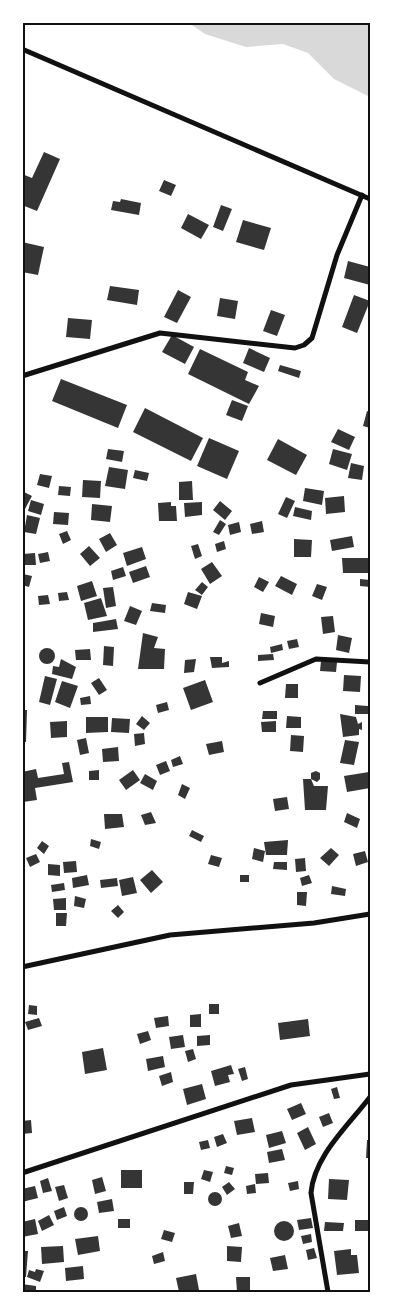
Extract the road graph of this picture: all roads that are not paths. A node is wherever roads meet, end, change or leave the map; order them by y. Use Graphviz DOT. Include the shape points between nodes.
graph roads {
  1 [pos="22,49"];
  2 [pos="362,195"];
  3 [pos="370,199"];
  4 [pos="22,376"];
  5 [pos="370,662"];
  6 [pos="260,683"];
  7 [pos="370,914"];
  8 [pos="22,967"];
  9 [pos="370,1074"];
  10 [pos="370,1097"];
  11 [pos="22,1173"];
  12 [pos="328,1292"];
  1 -- 2 [label="street"];
  2 -- 3 [label="street"];
  2 -- 4 [label="street" via="337,255 312,338 304,345 295,348 264,346 160,333"];
  5 -- 6 [label="street" via="316,659"];
  7 -- 8 [label="street" via="170,935"];
  9 -- 11 [label="street" via="292,1085"];
  10 -- 12 [label="street" via="320,1161 312,1177 311,1193"];
}
